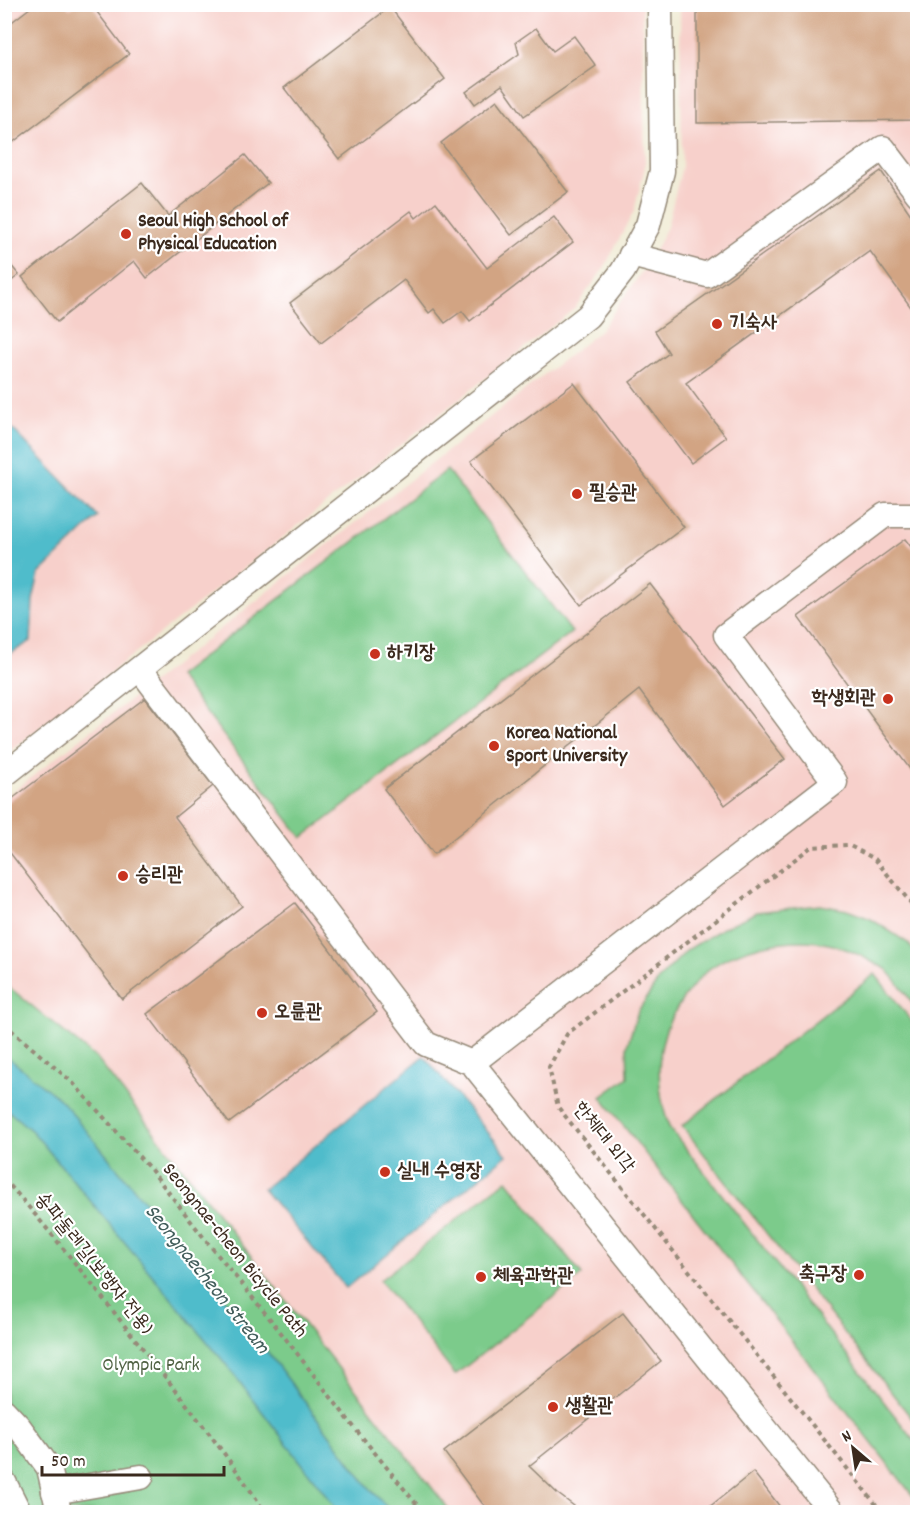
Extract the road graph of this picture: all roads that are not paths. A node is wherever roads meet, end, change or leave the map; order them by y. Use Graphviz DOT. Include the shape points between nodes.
graph roads {
  1 [pos="660,4"];
  2 [pos="918,194"];
  3 [pos="631,255"];
  4 [pos="918,515"];
  5 [pos="140,669"];
  6 [pos="4,775"];
  7 [pos="472,1063"];
  8 [pos="4,1411"];
  9 [pos="141,1477"];
  10 [pos="4,1482"];
  11 [pos="57,1502"];
  12 [pos="20,1512"];
  13 [pos="832,1512"];
  1 -- 3 [label="lane" via="662,171 648,225"];
  2 -- 3 [label="lane" via="883,148 707,275"];
  3 -- 5 [label="lane" via="588,316"];
  4 -- 7 [label="lane" via="885,515 726,636 835,782"];
  5 -- 6 [label="lane"];
  5 -- 7 [label="lane" via="426,1044"];
  7 -- 13 [label="lane"];
  8 -- 11 [label="lane" via="49,1468"];
  9 -- 11 [label="lane"];
  10 -- 12 [label="lane"];
}
